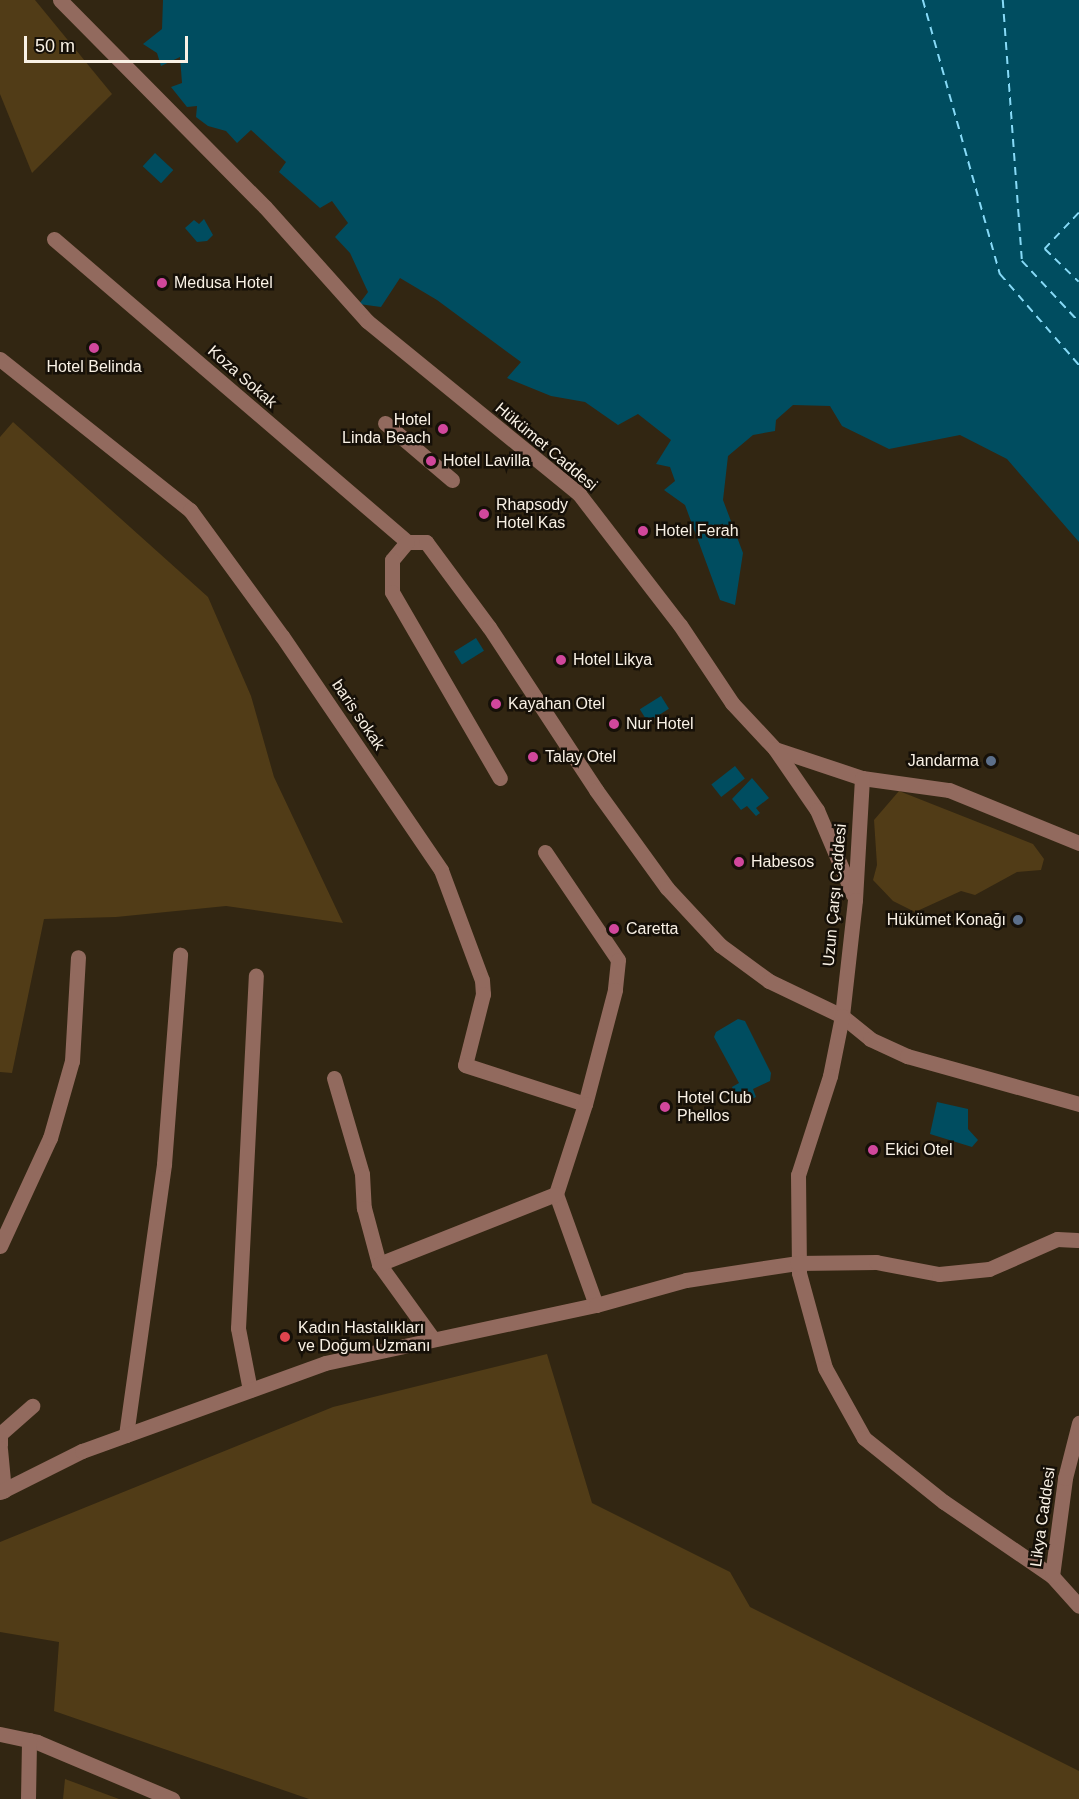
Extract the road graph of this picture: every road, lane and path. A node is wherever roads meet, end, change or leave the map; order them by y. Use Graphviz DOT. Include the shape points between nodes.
graph roads {
  1 [pos="60,0"];
  2 [pos="54,239"];
  3 [pos="0,359"];
  4 [pos="385,423"];
  5 [pos="452,480"];
  6 [pos="407,542"];
  7 [pos="775,749"];
  8 [pos="862,777"];
  9 [pos="500,778"];
  10 [pos="1079,843"];
  11 [pos="545,852"];
  12 [pos="855,900"];
  13 [pos="180,955"];
  14 [pos="78,957"];
  15 [pos="256,975"];
  16 [pos="842,1016"];
  17 [pos="334,1078"];
  18 [pos="585,1104"];
  19 [pos="1079,1104"];
  20 [pos="556,1194"];
  21 [pos="1078,1238"];
  22 [pos="0,1246"];
  23 [pos="797,1263"];
  24 [pos="379,1264"];
  25 [pos="596,1305"];
  26 [pos="433,1339"];
  27 [pos="250,1390"];
  28 [pos="32,1406"];
  29 [pos="1079,1423"];
  30 [pos="0,1428"];
  31 [pos="0,1434"];
  32 [pos="126,1435"];
  33 [pos="0,1447"];
  34 [pos="2,1492"];
  35 [pos="1052,1576"];
  36 [pos="1079,1606"];
  37 [pos="0,1734"];
  38 [pos="29,1740"];
  39 [pos="28,1799"];
  40 [pos="172,1799"];
  1 -- 7 [label="street, Hükümet Caddesi" via="265,207 367,321 579,494 680,625 732,703"];
  2 -- 6 [label="street, Koza Sokak"];
  3 -- 18 [label="street, baris sokak" via="190,510 282,636 441,870 482,980 483,994 465,1065"];
  4 -- 5 [label="street"];
  6 -- 9 [label="street" via="392,560 392,592"];
  6 -- 16 [label="street" via="426,542 489,627 596,790 667,888 720,945 760,975"];
  7 -- 8 [label="street, Hükümet Caddesi"];
  7 -- 12 [label="street" via="818,810"];
  8 -- 10 [label="street, Hükümet Caddesi" via="949,790"];
  8 -- 12 [label="street, Uzun Çarşı Caddesi"];
  11 -- 18 [label="street" via="618,960 615,990"];
  12 -- 16 [label="street, Uzun Çarşı Caddesi"];
  13 -- 32 [label="street" via="164,1164"];
  14 -- 22 [label="street" via="72,1060 50,1138"];
  15 -- 27 [label="street" via="238,1328"];
  16 -- 19 [label="street" via="870,1039 907,1056"];
  16 -- 23 [label="street, Uzun Çarşı Caddesi" via="830,1076 798,1175"];
  17 -- 24 [label="street" via="362,1174 364,1208"];
  18 -- 20 [label="street"];
  20 -- 24 [label="street"];
  20 -- 25 [label="street"];
  21 -- 23 [label="street" via="1057,1239 989,1269 939,1274 876,1262"];
  23 -- 25 [label="street" via="686,1280"];
  23 -- 35 [label="street, Uzun Çarşı Caddesi" via="825,1368 864,1438 944,1502"];
  24 -- 26 [label="street"];
  25 -- 26 [label="street"];
  26 -- 27 [label="street" via="325,1363"];
  27 -- 32 [label="street"];
  28 -- 31 [label="street"];
  29 -- 35 [label="street, Likya Caddesi" via="1065,1478"];
  30 -- 31 [label="street"];
  31 -- 33 [label="street"];
  32 -- 34 [label="street" via="82,1451"];
  33 -- 34 [label="street"];
  35 -- 36 [label="street, Likya Caddesi"];
  37 -- 38 [label="street"];
  38 -- 39 [label="street"];
  38 -- 40 [label="street"];
}
